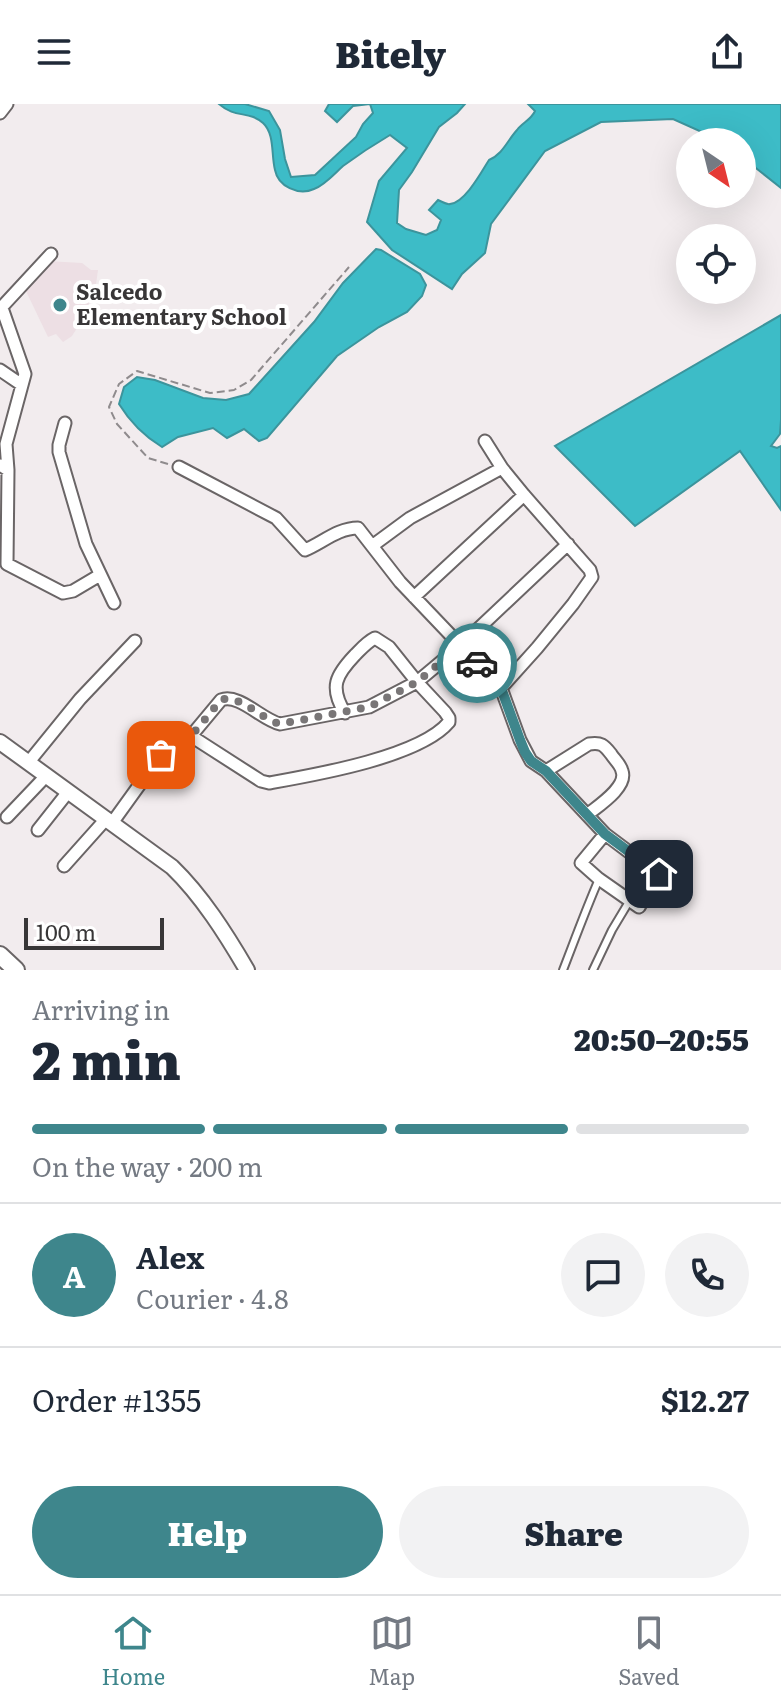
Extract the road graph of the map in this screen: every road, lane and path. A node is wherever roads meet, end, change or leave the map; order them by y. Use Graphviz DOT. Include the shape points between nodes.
graph roads {
  1 [pos="7,104"];
  2 [pos="0,113"];
  3 [pos="51,254"];
  4 [pos="349,267"];
  5 [pos="1,309"];
  6 [pos="0,370"];
  7 [pos="22,385"];
  8 [pos="65,423"];
  9 [pos="485,441"];
  10 [pos="4,467"];
  11 [pos="179,467"];
  12 [pos="502,468"];
  13 [pos="524,495"];
  14 [pos="568,544"];
  15 [pos="372,546"];
  16 [pos="4,562"];
  17 [pos="100,575"];
  18 [pos="414,597"];
  19 [pos="114,603"];
  20 [pos="135,641"];
  21 [pos="460,646"];
  22 [pos="417,682"];
  23 [pos="501,688"];
  24 [pos="345,713"];
  25 [pos="191,736"];
  26 [pos="0,742"];
  27 [pos="28,763"];
  28 [pos="546,771"];
  29 [pos="46,776"];
  30 [pos="68,792"];
  31 [pos="587,815"];
  32 [pos="7,817"];
  33 [pos="109,821"];
  34 [pos="38,830"];
  35 [pos="605,834"];
  36 [pos="64,866"];
  37 [pos="659,874"];
  38 [pos="599,879"];
  39 [pos="673,885"];
  40 [pos="630,900"];
  41 [pos="0,955"];
  42 [pos="16,970"];
  43 [pos="247,970"];
  44 [pos="563,970"];
  45 [pos="593,970"];
  1 -- 2 [label="street"];
  3 -- 5 [label="street"];
  4 -- 11 [label="path" via="251,380 234,390 210,393 137,371 119,384 109,407 117,424 148,458"];
  5 -- 7 [label="street" via="25,374"];
  6 -- 7 [label="street"];
  7 -- 10 [label="street"];
  8 -- 17 [label="street" via="58,448"];
  9 -- 12 [label="street"];
  10 -- 16 [label="street"];
  11 -- 15 [label="street" via="276,518 305,550 352,527"];
  12 -- 13 [label="street"];
  12 -- 15 [label="street" via="410,518"];
  13 -- 14 [label="street"];
  13 -- 18 [label="street"];
  14 -- 21 [label="street"];
  14 -- 23 [label="street" via="592,577"];
  15 -- 18 [label="street"];
  16 -- 17 [label="street" via="63,593"];
  17 -- 19 [label="street"];
  18 -- 21 [label="street"];
  20 -- 27 [label="street"];
  21 -- 22 [label="street"];
  21 -- 23 [label="street"];
  22 -- 24 [label="street"];
  22 -- 24 [label="street" via="382,641 368,641 335,685"];
  22 -- 25 [label="street" via="449,722 410,748 365,762 269,783"];
  23 -- 28 [label="street" via="525,752"];
  24 -- 25 [label="street" via="272,723 228,697"];
  25 -- 33 [label="street" via="161,755"];
  26 -- 27 [label="street"];
  27 -- 29 [label="street"];
  28 -- 31 [label="street"];
  28 -- 31 [label="street" via="589,744 604,745 623,780"];
  29 -- 30 [label="street"];
  29 -- 32 [label="street"];
  30 -- 33 [label="street"];
  30 -- 34 [label="street"];
  31 -- 35 [label="street"];
  33 -- 36 [label="street"];
  33 -- 43 [label="street" via="188,883"];
  35 -- 37 [label="street"];
  35 -- 38 [label="street" via="581,863"];
  37 -- 39 [label="street"];
  37 -- 40 [label="street" via="639,907"];
  38 -- 40 [label="street"];
  38 -- 44 [label="lane"];
  40 -- 45 [label="lane"];
  41 -- 42 [label="main road"];
}
